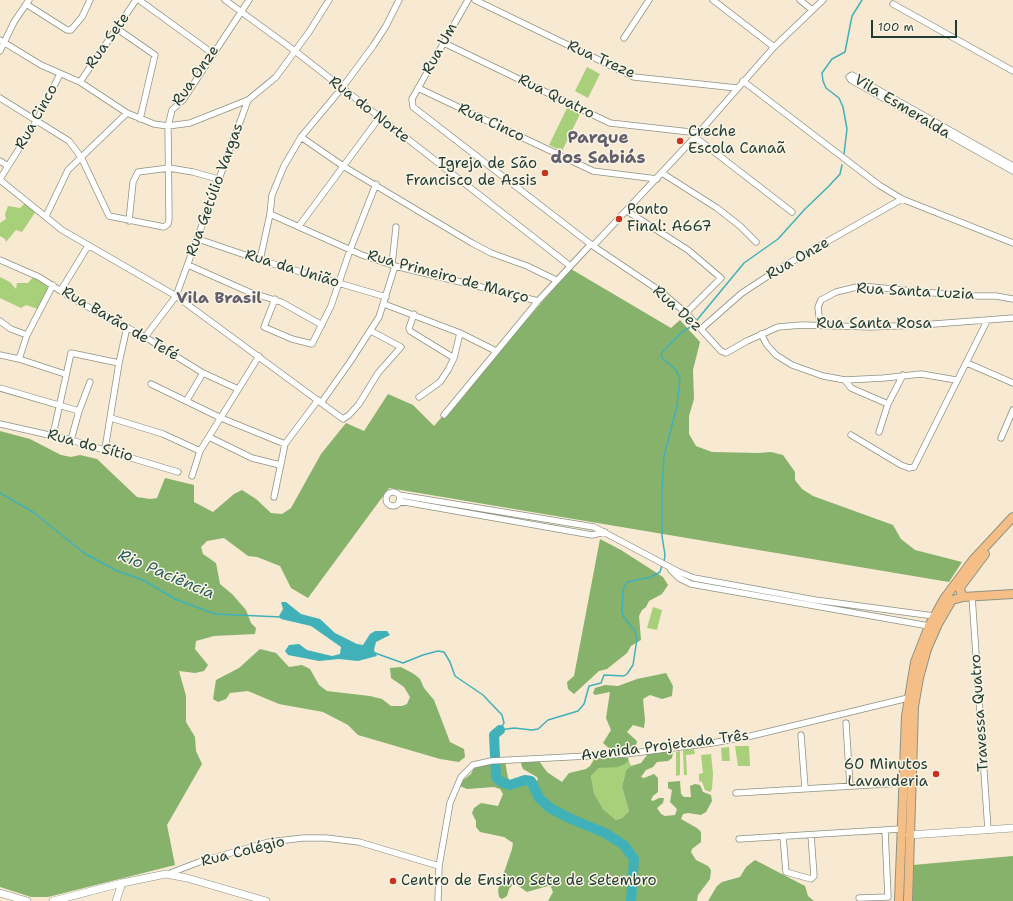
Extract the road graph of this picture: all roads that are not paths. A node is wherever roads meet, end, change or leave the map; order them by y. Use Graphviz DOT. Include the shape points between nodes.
graph roads {
  1 [pos="90,0"];
  2 [pos="138,0"];
  3 [pos="225,0"];
  4 [pos="249,0"];
  5 [pos="329,0"];
  6 [pos="399,0"];
  7 [pos="468,0"];
  8 [pos="474,0"];
  9 [pos="649,0"];
  10 [pos="713,0"];
  11 [pos="800,0"];
  12 [pos="823,0"];
  13 [pos="28,2"];
  14 [pos="893,4"];
  15 [pos="812,10"];
  16 [pos="241,12"];
  17 [pos="116,28"];
  18 [pos="624,38"];
  19 [pos="2,41"];
  20 [pos="444,43"];
  21 [pos="774,47"];
  22 [pos="0,51"];
  23 [pos="295,51"];
  24 [pos="212,53"];
  25 [pos="1013,71"];
  26 [pos="60,74"];
  27 [pos="743,81"];
  28 [pos="80,82"];
  29 [pos="342,88"];
  30 [pos="418,88"];
  31 [pos="736,88"];
  32 [pos="0,98"];
  33 [pos="412,99"];
  34 [pos="248,100"];
  35 [pos="127,113"];
  36 [pos="379,118"];
  37 [pos="140,119"];
  38 [pos="37,120"];
  39 [pos="168,126"];
  40 [pos="697,135"];
  41 [pos="301,137"];
  42 [pos="81,157"];
  43 [pos="0,162"];
  44 [pos="8,166"];
  45 [pos="343,166"];
  46 [pos="1013,166"];
  47 [pos="169,168"];
  48 [pos="1013,171"];
  49 [pos="662,173"];
  50 [pos="218,179"];
  51 [pos="657,179"];
  52 [pos="0,180"];
  53 [pos="376,184"];
  54 [pos="902,199"];
  55 [pos="627,210"];
  56 [pos="792,212"];
  57 [pos="270,214"];
  58 [pos="46,216"];
  59 [pos="129,220"];
  60 [pos="299,226"];
  61 [pos="396,227"];
  62 [pos="198,239"];
  63 [pos="756,242"];
  64 [pos="1013,243"];
  65 [pos="592,245"];
  66 [pos="88,246"];
  67 [pos="350,250"];
  68 [pos="0,260"];
  69 [pos="260,260"];
  70 [pos="188,265"];
  71 [pos="394,265"];
  72 [pos="569,265"];
  73 [pos="556,280"];
  74 [pos="339,283"];
  75 [pos="53,285"];
  76 [pos="61,290"];
  77 [pos="176,296"];
  78 [pos="386,297"];
  79 [pos="275,299"];
  80 [pos="1013,299"];
  81 [pos="538,301"];
  82 [pos="384,304"];
  83 [pos="686,313"];
  84 [pos="414,314"];
  85 [pos="1013,318"];
  86 [pos="0,321"];
  87 [pos="987,321"];
  88 [pos="820,325"];
  89 [pos="322,326"];
  90 [pos="127,327"];
  91 [pos="699,327"];
  92 [pos="371,331"];
  93 [pos="460,333"];
  94 [pos="761,334"];
  95 [pos="27,335"];
  96 [pos="145,337"];
  97 [pos="496,351"];
  98 [pos="0,355"];
  99 [pos="258,356"];
  100 [pos="454,358"];
  101 [pos="19,359"];
  102 [pos="119,363"];
  103 [pos="967,363"];
  104 [pos="203,373"];
  105 [pos="65,374"];
  106 [pos="903,375"];
  107 [pos="844,380"];
  108 [pos="956,380"];
  109 [pos="90,382"];
  110 [pos="1013,383"];
  111 [pos="151,384"];
  112 [pos="0,388"];
  113 [pos="238,390"];
  114 [pos="419,397"];
  115 [pos="187,400"];
  116 [pos="319,402"];
  117 [pos="888,404"];
  118 [pos="58,406"];
  119 [pos="1013,410"];
  120 [pos="79,411"];
  121 [pos="444,415"];
  122 [pos="111,418"];
  123 [pos="221,418"];
  124 [pos="0,424"];
  125 [pos="879,432"];
  126 [pos="53,435"];
  127 [pos="851,435"];
  128 [pos="209,437"];
  129 [pos="1001,438"];
  130 [pos="72,440"];
  131 [pos="285,444"];
  132 [pos="105,450"];
  133 [pos="200,451"];
  134 [pos="280,465"];
  135 [pos="178,472"];
  136 [pos="192,476"];
  137 [pos="274,497"];
  138 [pos="1013,518"];
  139 [pos="605,532"];
  140 [pos="1013,594"];
  141 [pos="972,596"];
  142 [pos="963,597"];
  143 [pos="876,612"];
  144 [pos="934,616"];
  145 [pos="929,626"];
  146 [pos="908,698"];
  147 [pos="846,723"];
  148 [pos="801,735"];
  149 [pos="903,782"];
  150 [pos="850,786"];
  151 [pos="805,788"];
  152 [pos="736,793"];
  153 [pos="1013,828"];
  154 [pos="901,829"];
  155 [pos="885,830"];
  156 [pos="988,830"];
  157 [pos="811,835"];
  158 [pos="909,835"];
  159 [pos="782,836"];
  160 [pos="739,839"];
  161 [pos="438,866"];
  162 [pos="166,874"];
  163 [pos="122,883"];
  164 [pos="0,893"];
  165 [pos="859,898"];
  166 [pos="27,901"];
  167 [pos="53,901"];
  168 [pos="116,901"];
  169 [pos="266,901"];
  170 [pos="438,901"];
  171 [pos="899,901"];
  172 [pos="908,901"];
  1 -- 13 [label="street" via="73,29 67,30"];
  2 -- 17 [label="street, Rua Sete"];
  2 -- 24 [label="street"];
  3 -- 16 [label="street, Rua do Norte"];
  4 -- 16 [label="street, Rua Onze"];
  5 -- 23 [label="street, Rua Getúlio Vargas"];
  6 -- 29 [label="street" via="386,26"];
  7 -- 20 [label="street, Rua Um"];
  8 -- 31 [label="street, Rua Treze" via="634,77"];
  9 -- 18 [label="street"];
  10 -- 21 [label="street"];
  11 -- 15 [label="street"];
  12 -- 15 [label="street"];
  13 -- 19 [label="street"];
  14 -- 25 [label="street"];
  15 -- 21 [label="street"];
  16 -- 23 [label="street, Rua do Norte"];
  16 -- 24 [label="street, Rua Onze"];
  17 -- 28 [label="street, Rua Sete"];
  17 -- 37 [label="street" via="155,55"];
  19 -- 22 [label="street"];
  19 -- 26 [label="street"];
  20 -- 30 [label="street, Rua Um"];
  20 -- 40 [label="street, Rua Quatro" via="610,123"];
  21 -- 27 [label="street"];
  23 -- 29 [label="street, Rua do Norte"];
  23 -- 34 [label="street, Rua Getúlio Vargas" via="276,77"];
  24 -- 39 [label="street, Rua Onze" via="183,100 172,110"];
  26 -- 28 [label="street"];
  26 -- 38 [label="street, Rua Cinco"];
  27 -- 31 [label="street"];
  27 -- 54 [label="street"];
  28 -- 35 [label="street"];
  29 -- 36 [label="street, Rua do Norte"];
  29 -- 41 [label="street"];
  30 -- 33 [label="street, Rua Um"];
  30 -- 51 [label="street, Rua Cinco" via="593,171"];
  31 -- 40 [label="street"];
  32 -- 38 [label="street"];
  33 -- 65 [label="street, Rua Dez" via="413,107"];
  34 -- 39 [label="street" via="190,123"];
  34 -- 50 [label="street, Rua Getúlio Vargas"];
  35 -- 37 [label="street"];
  35 -- 42 [label="street"];
  36 -- 45 [label="street"];
  36 -- 72 [label="street, Rua do Norte"];
  37 -- 39 [label="street"];
  38 -- 42 [label="street" via="69,141"];
  38 -- 44 [label="street, Rua Cinco"];
  39 -- 47 [label="street, Rua Onze"];
  40 -- 49 [label="street"];
  40 -- 56 [label="street"];
  41 -- 45 [label="street"];
  41 -- 57 [label="street" via="276,182"];
  42 -- 58 [label="street" via="68,170"];
  42 -- 59 [label="street" via="109,216"];
  43 -- 44 [label="street"];
  44 -- 52 [label="street, Rua Cinco"];
  45 -- 53 [label="street"];
  45 -- 60 [label="street"];
  46 -- 48 [label="street, Vila Esmeralda" via="850,76 851,80"];
  47 -- 50 [label="street"];
  47 -- 59 [label="street" via="141,171 136,174"];
  47 -- 59 [label="street, Rua Onze" via="169,219 166,226"];
  49 -- 51 [label="street"];
  49 -- 63 [label="street" via="717,208"];
  50 -- 62 [label="street, Rua Getúlio Vargas"];
  51 -- 55 [label="street"];
  52 -- 58 [label="street"];
  53 -- 67 [label="street"];
  53 -- 73 [label="street" via="478,246"];
  54 -- 64 [label="street"];
  54 -- 91 [label="street, Rua Onze" via="778,270 742,293"];
  55 -- 65 [label="street"];
  55 -- 83 [label="street" via="688,250 721,278"];
  57 -- 60 [label="street, Rua Primeiro de Março"];
  57 -- 69 [label="street"];
  58 -- 66 [label="street" via="62,230"];
  60 -- 67 [label="street, Rua Primeiro de Março"];
  61 -- 71 [label="street"];
  62 -- 69 [label="street, Rua da União"];
  62 -- 70 [label="street, Rua Getúlio Vargas"];
  65 -- 72 [label="street"];
  65 -- 83 [label="street, Rua Dez" via="660,291"];
  66 -- 76 [label="street"];
  66 -- 77 [label="street"];
  67 -- 71 [label="street, Rua Primeiro de Março"];
  67 -- 74 [label="street"];
  68 -- 75 [label="street, Rua Barão de Tefé"];
  69 -- 74 [label="street, Rua da União"];
  70 -- 77 [label="street, Rua Getúlio Vargas"];
  70 -- 79 [label="street" via="249,292"];
  71 -- 78 [label="street"];
  71 -- 81 [label="street, Rua Primeiro de Março"];
  72 -- 73 [label="street"];
  73 -- 81 [label="street"];
  74 -- 78 [label="street, Rua da União"];
  74 -- 89 [label="street"];
  75 -- 76 [label="street, Rua Barão de Tefé"];
  75 -- 95 [label="street"];
  76 -- 90 [label="street, Rua Barão de Tefé"];
  77 -- 96 [label="street, Rua Getúlio Vargas"];
  77 -- 99 [label="street"];
  78 -- 82 [label="street"];
  79 -- 89 [label="street"];
  79 -- 89 [label="street" via="264,327 309,345 313,343"];
  80 -- 88 [label="street, Rua Santa Luzia" via="855,287 836,292 821,300 818,308"];
  81 -- 97 [label="street"];
  82 -- 84 [label="street"];
  82 -- 92 [label="street"];
  83 -- 91 [label="street, Rua Dez"];
  84 -- 93 [label="street"];
  84 -- 100 [label="street" via="410,331"];
  85 -- 87 [label="street, Rua Santa Rosa"];
  86 -- 95 [label="street" via="10,329"];
  87 -- 88 [label="street, Rua Santa Rosa" via="871,327"];
  87 -- 103 [label="street"];
  88 -- 94 [label="street, Rua Santa Rosa" via="778,327"];
  90 -- 96 [label="street, Rua Barão de Tefé"];
  90 -- 102 [label="street"];
  91 -- 94 [label="street, Rua Dez" via="721,351 726,353"];
  92 -- 116 [label="street"];
  92 -- 116 [label="street" via="401,347 345,418 340,418"];
  93 -- 97 [label="street"];
  93 -- 100 [label="street"];
  94 -- 107 [label="street" via="776,355 792,365"];
  95 -- 101 [label="street"];
  96 -- 104 [label="street, Rua Barão de Tefé"];
  97 -- 121 [label="street"];
  98 -- 101 [label="street"];
  99 -- 113 [label="street"];
  99 -- 116 [label="street"];
  100 -- 114 [label="street" via="440,382"];
  101 -- 105 [label="street"];
  102 -- 105 [label="street" via="71,353"];
  102 -- 122 [label="street"];
  103 -- 108 [label="street"];
  103 -- 110 [label="street"];
  104 -- 113 [label="street, Rua Barão de Tefé"];
  104 -- 115 [label="street"];
  105 -- 118 [label="street"];
  106 -- 107 [label="street"];
  106 -- 108 [label="street" via="922,374"];
  106 -- 117 [label="street"];
  107 -- 117 [label="street" via="851,388"];
  108 -- 127 [label="street" via="914,467 901,465"];
  109 -- 120 [label="street"];
  111 -- 115 [label="street"];
  112 -- 118 [label="street"];
  113 -- 123 [label="street"];
  115 -- 123 [label="street"];
  116 -- 131 [label="street"];
  117 -- 125 [label="street"];
  118 -- 120 [label="street"];
  118 -- 126 [label="street"];
  119 -- 129 [label="street"];
  120 -- 130 [label="street"];
  122 -- 132 [label="street"];
  122 -- 133 [label="street" via="163,434"];
  123 -- 128 [label="street"];
  123 -- 131 [label="street"];
  124 -- 126 [label="street, Rua do Sítio"];
  126 -- 130 [label="street, Rua do Sítio"];
  128 -- 133 [label="street"];
  128 -- 134 [label="street" via="252,458"];
  130 -- 132 [label="street, Rua do Sítio"];
  131 -- 134 [label="street"];
  132 -- 135 [label="street, Rua do Sítio"];
  133 -- 136 [label="street"];
  134 -- 137 [label="street"];
  138 -- 142 [label="main road" via="964,580 960,590"];
  138 -- 144 [label="main road" via="954,584"];
  139 -- 139 [label="street" via="581,524 399,498 592,535"];
  139 -- 143 [label="street" via="694,578 753,592"];
  140 -- 141 [label="main road"];
  141 -- 142 [label="main road"];
  141 -- 156 [label="street, Travessa Quatro"];
  142 -- 158 [label="main road" via="956,598 948,605 927,649 919,678 913,717"];
  143 -- 144 [label="street"];
  143 -- 145 [label="street"];
  144 -- 145 [label="main road"];
  145 -- 146 [label="main road" via="915,662"];
  146 -- 149 [label="main road"];
  146 -- 161 [label="street, Avenida Projetada Três" via="712,743 626,754 500,760 473,765 461,777 452,794"];
  147 -- 150 [label="street"];
  148 -- 151 [label="street"];
  149 -- 150 [label="street"];
  149 -- 154 [label="main road"];
  150 -- 151 [label="street"];
  151 -- 152 [label="street"];
  153 -- 156 [label="street"];
  154 -- 155 [label="street"];
  154 -- 171 [label="main road"];
  155 -- 157 [label="street"];
  155 -- 165 [label="street" via="888,897"];
  156 -- 158 [label="street"];
  157 -- 159 [label="street"];
  157 -- 159 [label="street" via="814,876 811,879 786,872"];
  158 -- 172 [label="main road"];
  159 -- 160 [label="street"];
  161 -- 162 [label="street, Rua Colégio" via="359,842 303,838 269,842"];
  161 -- 170 [label="street, Avenida Projetada Três"];
  162 -- 163 [label="street"];
  162 -- 169 [label="street"];
  163 -- 167 [label="street"];
  163 -- 168 [label="street"];
  164 -- 166 [label="street"];
}
